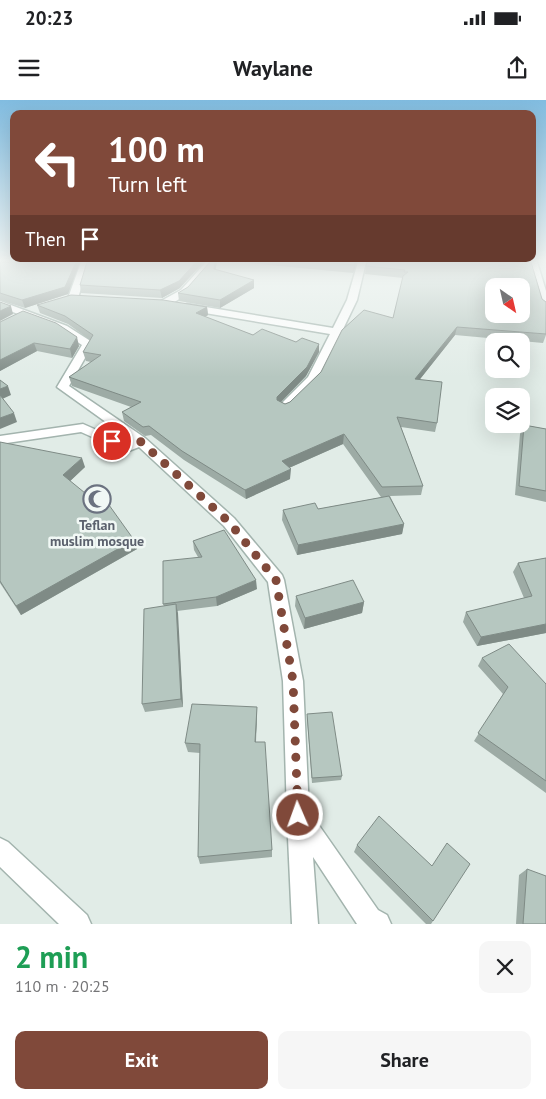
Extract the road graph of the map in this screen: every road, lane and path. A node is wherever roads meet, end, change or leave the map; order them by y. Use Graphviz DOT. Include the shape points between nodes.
graph roads {
  1 [pos="166,300"];
  2 [pos="352,300"];
  3 [pos="0,304"];
  4 [pos="44,306"];
  5 [pos="21,316"];
  6 [pos="336,332"];
  7 [pos="284,407"];
  8 [pos="0,440"];
  9 [pos="140,441"];
  10 [pos="298,815"];
  11 [pos="0,850"];
  12 [pos="78,924"];
  13 [pos="305,924"];
  14 [pos="378,924"];
  1 -- 6 [label="street" via="160,303"];
  2 -- 6 [label="street"];
  3 -- 5 [label="street"];
  4 -- 5 [label="street"];
  5 -- 9 [label="street" via="63,328 88,344 63,387"];
  6 -- 7 [label="street" via="313,379"];
  8 -- 9 [label="street" via="84,428 126,448"];
  9 -- 10 [label="street" via="229,522 276,580 293,681"];
  10 -- 13 [label="street"];
  10 -- 14 [label="street" via="369,919"];
  11 -- 12 [label="street"];
}
